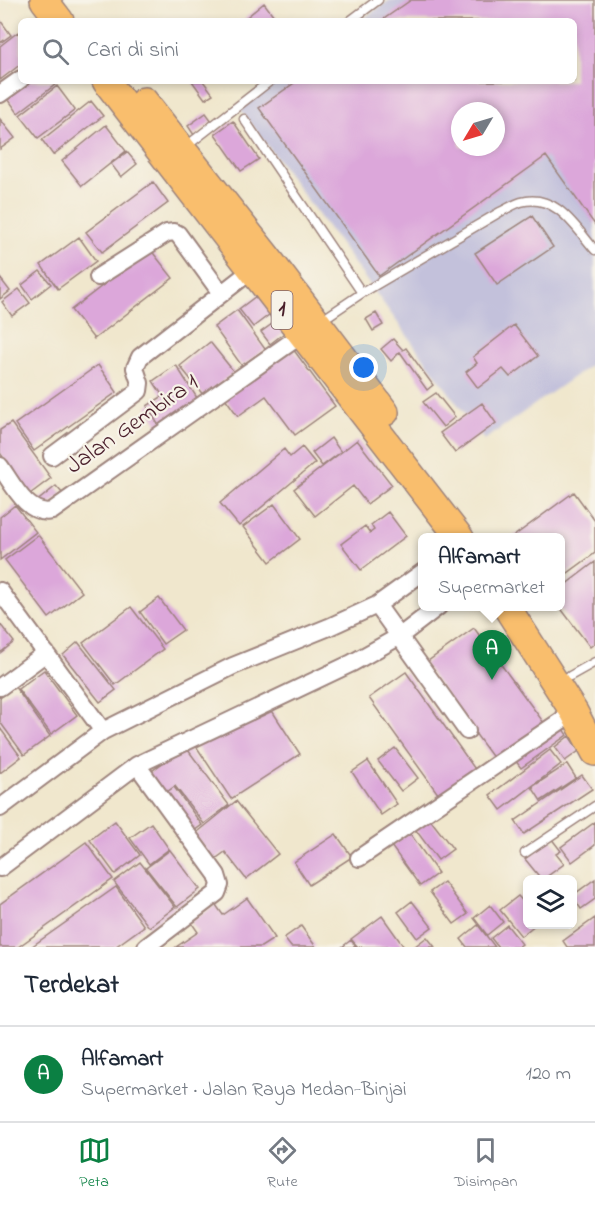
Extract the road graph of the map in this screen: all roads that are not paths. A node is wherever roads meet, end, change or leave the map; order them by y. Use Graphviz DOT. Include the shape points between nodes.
graph roads {
  1 [pos="44,0"];
  2 [pos="64,0"];
  3 [pos="378,0"];
  4 [pos="58,18"];
  5 [pos="78,18"];
  6 [pos="354,18"];
  7 [pos="18,80"];
  8 [pos="108,84"];
  9 [pos="130,84"];
  10 [pos="266,84"];
  11 [pos="0,94"];
  12 [pos="244,119"];
  13 [pos="183,148"];
  14 [pos="595,249"];
  15 [pos="252,270"];
  16 [pos="98,277"];
  17 [pos="221,293"];
  18 [pos="362,293"];
  19 [pos="310,329"];
  20 [pos="52,456"];
  21 [pos="0,466"];
  22 [pos="457,533"];
  23 [pos="477,533"];
  24 [pos="418,576"];
  25 [pos="0,591"];
  26 [pos="377,605"];
  27 [pos="432,611"];
  28 [pos="510,611"];
  29 [pos="528,611"];
  30 [pos="400,636"];
  31 [pos="46,653"];
  32 [pos="595,662"];
  33 [pos="570,676"];
  34 [pos="0,687"];
  35 [pos="585,715"];
  36 [pos="103,730"];
  37 [pos="467,731"];
  38 [pos="595,752"];
  39 [pos="137,765"];
  40 [pos="595,806"];
  41 [pos="0,808"];
  42 [pos="525,853"];
  43 [pos="359,858"];
  44 [pos="0,868"];
  45 [pos="146,947"];
  1 -- 4 [label="highway"];
  2 -- 5 [label="highway"];
  3 -- 6 [label="lane"];
  7 -- 11 [label="street"];
  8 -- 15 [label="highway, 1"];
  9 -- 13 [label="highway, 1"];
  10 -- 13 [label="lane"];
  12 -- 18 [label="lane"];
  13 -- 19 [label="highway, 1"];
  14 -- 18 [label="lane" via="558,207 540,200 520,202"];
  15 -- 17 [label="street"];
  15 -- 19 [label="highway, 1"];
  16 -- 17 [label="street" via="174,232"];
  17 -- 20 [label="street" via="140,357 135,368 139,391"];
  18 -- 19 [label="lane"];
  19 -- 21 [label="street, Jalan Gembira 1" via="52,511 40,513 29,506"];
  19 -- 22 [label="highway, 1"];
  19 -- 23 [label="highway, 1"];
  24 -- 26 [label="street"];
  25 -- 31 [label="street"];
  26 -- 30 [label="street"];
  26 -- 36 [label="street" via="233,666"];
  27 -- 30 [label="street"];
  28 -- 35 [label="highway"];
  29 -- 33 [label="highway"];
  30 -- 37 [label="street"];
  30 -- 39 [label="street" via="352,663"];
  31 -- 34 [label="street"];
  31 -- 36 [label="street"];
  32 -- 33 [label="lane"];
  33 -- 35 [label="highway"];
  35 -- 38 [label="highway"];
  35 -- 43 [label="street"];
  36 -- 41 [label="street"];
  39 -- 44 [label="street"];
  39 -- 45 [label="street" via="220,885 217,893"];
  40 -- 42 [label="lane"];
}
